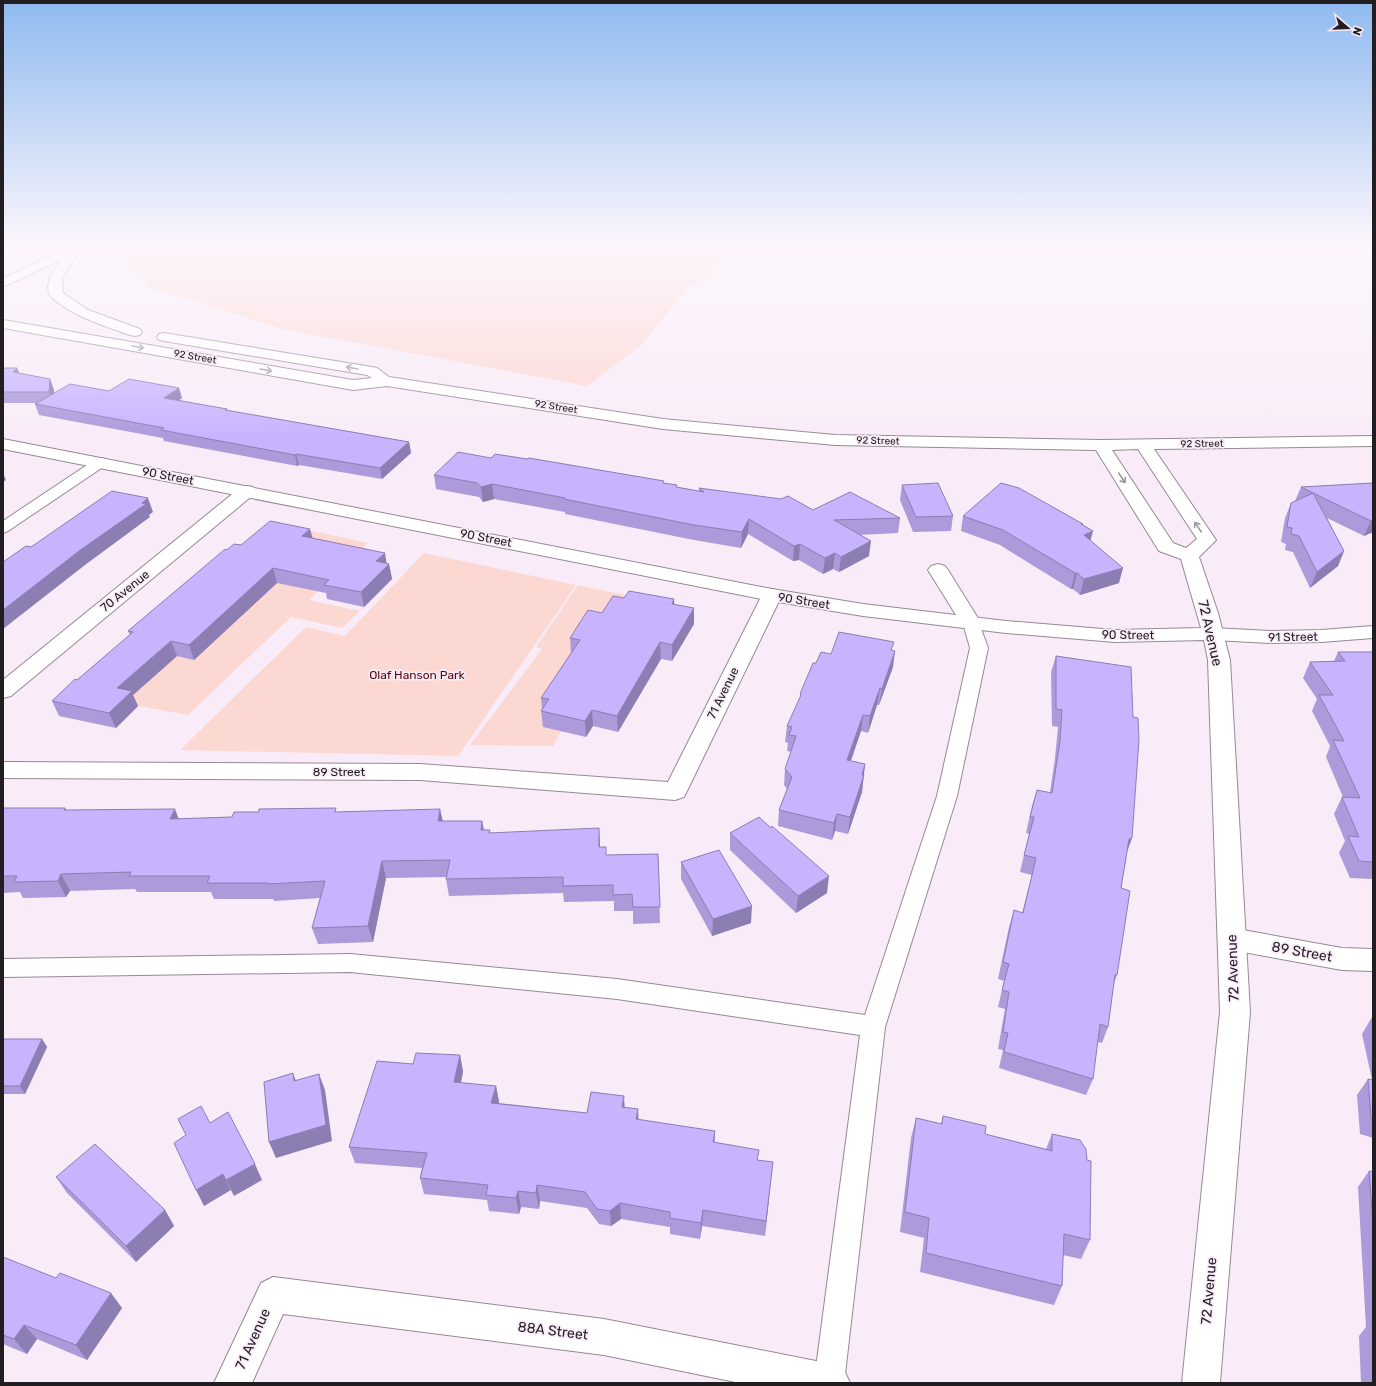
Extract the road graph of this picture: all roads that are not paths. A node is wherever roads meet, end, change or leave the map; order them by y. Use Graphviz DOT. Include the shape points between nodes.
graph roads {
  1 [pos="74,309"];
  2 [pos="3,314"];
  3 [pos="3,324"];
  4 [pos="135,332"];
  5 [pos="387,381"];
  6 [pos="1373,441"];
  7 [pos="3,444"];
  8 [pos="1101,445"];
  9 [pos="1143,445"];
  10 [pos="101,462"];
  11 [pos="247,491"];
  12 [pos="3,528"];
  13 [pos="1189,556"];
  14 [pos="938,570"];
  15 [pos="772,596"];
  16 [pos="971,623"];
  17 [pos="1373,632"];
  18 [pos="1213,634"];
  19 [pos="3,691"];
  20 [pos="3,770"];
  21 [pos="675,791"];
  22 [pos="1232,939"];
  23 [pos="1373,960"];
  24 [pos="3,968"];
  25 [pos="874,1027"];
  26 [pos="273,1295"];
  27 [pos="233,1383"];
  28 [pos="830,1383"];
  29 [pos="1201,1383"];
  1 -- 4 [label="street"];
  2 -- 4 [label="street, 92 Street"];
  3 -- 5 [label="street, 92 Street, one-way" via="353,385"];
  5 -- 4 [label="street, 92 Street, one-way" via="372,371"];
  5 -- 8 [label="street, 92 Street" via="663,424 835,440"];
  6 -- 9 [label="street, 92 Street"];
  7 -- 10 [label="street, 90 Street"];
  8 -- 9 [label="street, 92 Street"];
  8 -- 13 [label="street, one-way" via="1166,547"];
  13 -- 9 [label="street, one-way" via="1207,540"];
  10 -- 11 [label="street, 90 Street"];
  10 -- 12 [label="lane"];
  11 -- 15 [label="street, 90 Street"];
  11 -- 19 [label="street, 70 Avenue"];
  13 -- 18 [label="street, 72 Avenue"];
  14 -- 16 [label="street"];
  15 -- 16 [label="street, 90 Street"];
  15 -- 21 [label="street, 71 Avenue"];
  16 -- 18 [label="street, 90 Street" via="1115,636"];
  16 -- 25 [label="lane" via="979,648 947,796"];
  17 -- 18 [label="street, 91 Street" via="1278,637"];
  18 -- 22 [label="street, 72 Avenue" via="1219,660"];
  20 -- 21 [label="street, 89 Street" via="420,772"];
  22 -- 23 [label="street, 89 Street" via="1342,959"];
  22 -- 29 [label="street, 72 Avenue" via="1234,1012"];
  24 -- 25 [label="lane" via="350,963 617,988"];
  25 -- 28 [label="lane"];
  26 -- 27 [label="street, 71 Avenue"];
  26 -- 28 [label="street, 88A Street" via="604,1337"];
}
